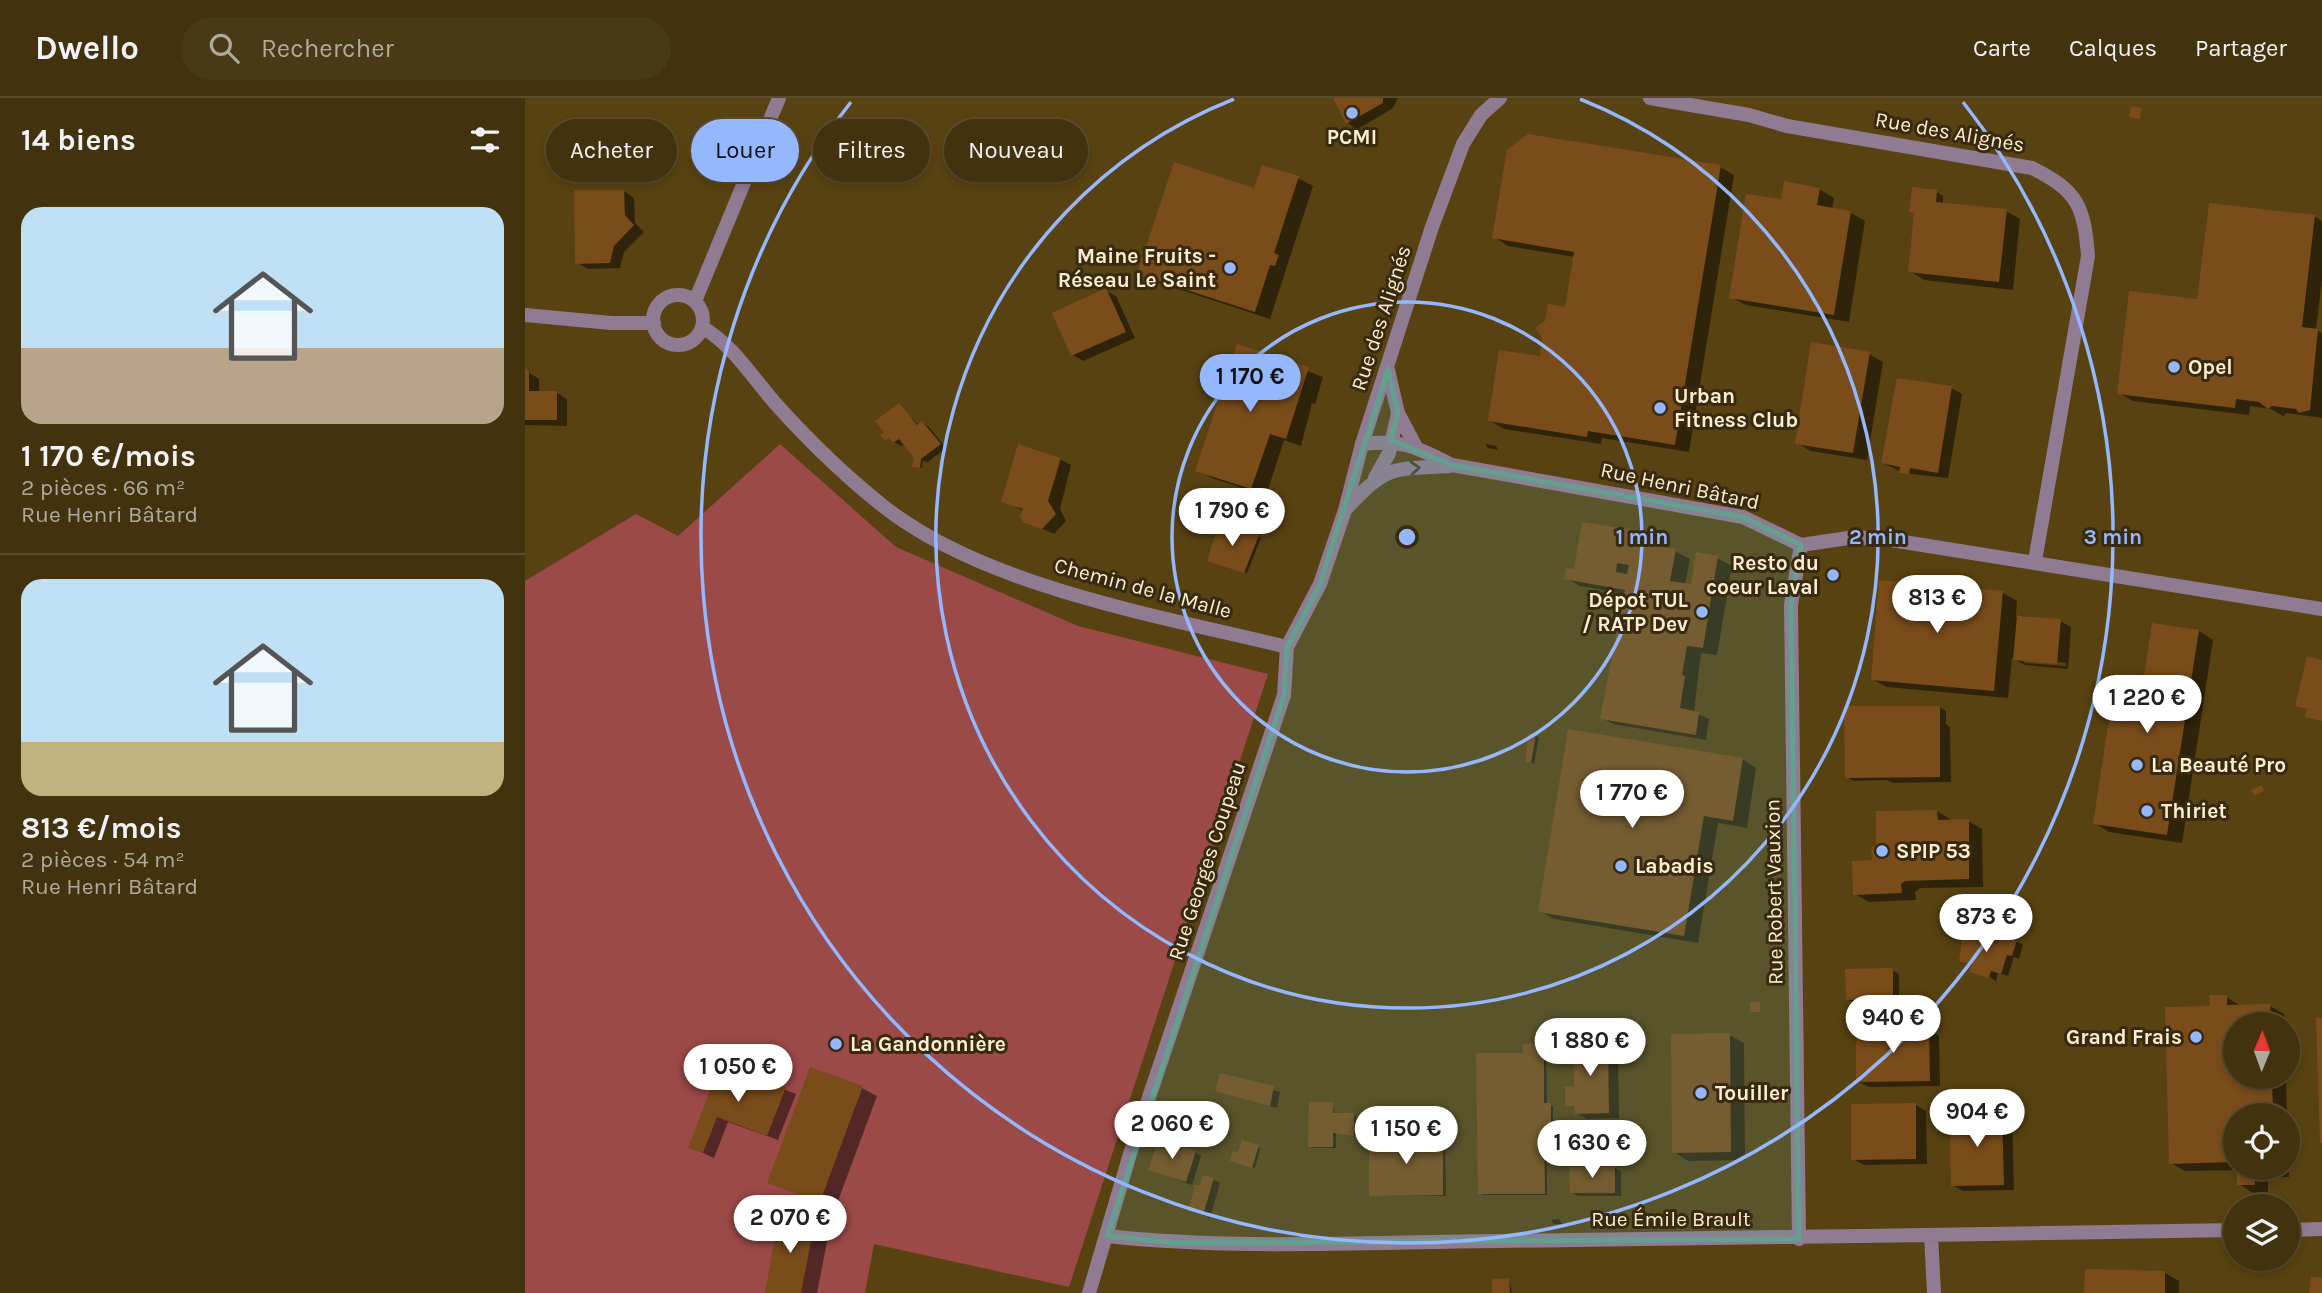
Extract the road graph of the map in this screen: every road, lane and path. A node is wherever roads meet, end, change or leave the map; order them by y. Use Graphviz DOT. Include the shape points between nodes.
graph roads {
  1 [pos="779,98"];
  2 [pos="1500,98"];
  3 [pos="1650,98"];
  4 [pos="695,301"];
  5 [pos="525,315"];
  6 [pos="654,323"];
  7 [pos="702,327"];
  8 [pos="1388,369"];
  9 [pos="1398,412"];
  10 [pos="1391,440"];
  11 [pos="1362,444"];
  12 [pos="1416,447"];
  13 [pos="1452,466"];
  14 [pos="1374,478"];
  15 [pos="1345,510"];
  16 [pos="1801,545"];
  17 [pos="2035,561"];
  18 [pos="2322,609"];
  19 [pos="1287,647"];
  20 [pos="2322,1229"];
  21 [pos="2223,1230"];
  22 [pos="2300,1230"];
  23 [pos="1931,1235"];
  24 [pos="1107,1236"];
  25 [pos="1800,1239"];
  26 [pos="1089,1293"];
  27 [pos="1934,1293"];
  1 -- 4 [label="street"];
  2 -- 8 [label="street, Rue des Alignés" via="1481,115 1463,144"];
  3 -- 17 [label="street, Rue des Alignés" via="2032,168 2070,191 2085,222 2088,256"];
  4 -- 6 [label="street" via="681,295 667,298 656,309"];
  4 -- 7 [label="street" via="702,313"];
  5 -- 6 [label="street"];
  6 -- 7 [label="street" via="661,338 677,345 693,340"];
  7 -- 19 [label="street, Chemin de la Malle" via="739,358 776,404 847,476 885,508 940,542 1066,593"];
  8 -- 9 [label="street"];
  8 -- 11 [label="street, Rue des Alignés"];
  9 -- 10 [label="street"];
  9 -- 12 [label="street"];
  10 -- 11 [label="street, Rue Henri Bâtard"];
  10 -- 12 [label="street, Rue Henri Bâtard"];
  10 -- 14 [label="street"];
  11 -- 15 [label="street, Rue Georges Coupeau"];
  12 -- 13 [label="street, Rue Henri Bâtard"];
  14 -- 13 [label="street, one-way" via="1404,468"];
  13 -- 16 [label="street, Rue Henri Bâtard" via="1743,517"];
  14 -- 15 [label="street"];
  15 -- 19 [label="street, Rue Georges Coupeau" via="1320,584"];
  16 -- 17 [label="street" via="1855,537"];
  16 -- 25 [label="street, Rue Robert Vauxion" via="1791,605"];
  17 -- 18 [label="street"];
  19 -- 24 [label="street, Rue Georges Coupeau" via="1284,695 1130,1154"];
  20 -- 22 [label="street"];
  21 -- 23 [label="street, Rue Émile Brault"];
  23 -- 25 [label="street, Rue Émile Brault"];
  23 -- 27 [label="street"];
  24 -- 25 [label="street, Rue Émile Brault" via="1176,1243"];
  24 -- 26 [label="street, Rue Georges Coupeau"];
}
